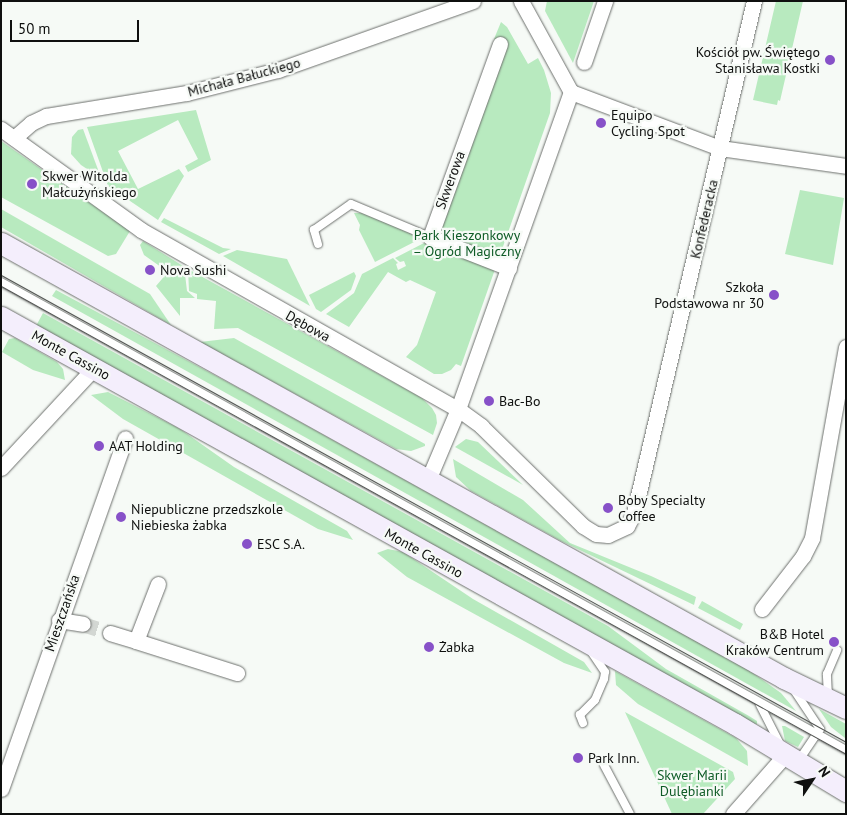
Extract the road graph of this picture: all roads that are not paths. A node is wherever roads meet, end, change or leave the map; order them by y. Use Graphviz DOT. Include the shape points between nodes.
graph roads {
  1 [pos="473,1"];
  2 [pos="521,1"];
  3 [pos="606,1"];
  4 [pos="754,1"];
  5 [pos="500,44"];
  6 [pos="584,62"];
  7 [pos="571,92"];
  8 [pos="7,134"];
  9 [pos="720,148"];
  10 [pos="846,166"];
  11 [pos="430,237"];
  12 [pos="1,242"];
  13 [pos="318,244"];
  14 [pos="509,268"];
  15 [pos="1,282"];
  16 [pos="1,317"];
  17 [pos="846,348"];
  18 [pos="94,368"];
  19 [pos="458,409"];
  20 [pos="125,438"];
  21 [pos="1,468"];
  22 [pos="428,480"];
  23 [pos="602,535"];
  24 [pos="158,584"];
  25 [pos="762,609"];
  26 [pos="60,620"];
  27 [pos="84,624"];
  28 [pos="110,633"];
  29 [pos="581,640"];
  30 [pos="136,641"];
  31 [pos="837,650"];
  32 [pos="237,672"];
  33 [pos="784,678"];
  34 [pos="759,703"];
  35 [pos="837,703"];
  36 [pos="582,719"];
  37 [pos="816,734"];
  38 [pos="846,750"];
  39 [pos="784,755"];
  40 [pos="604,765"];
  41 [pos="1,789"];
  42 [pos="846,791"];
  43 [pos="630,814"];
  44 [pos="733,814"];
  1 -- 8 [label="street, Michała Bałuckiego" via="278,70 187,92 39,118"];
  2 -- 7 [label="street"];
  3 -- 6 [label="street"];
  4 -- 9 [label="street, Konfederacka"];
  5 -- 11 [label="street, Skwerowa"];
  7 -- 9 [label="street"];
  7 -- 14 [label="street"];
  8 -- 19 [label="street, Dębowa" via="141,230"];
  9 -- 10 [label="street"];
  9 -- 23 [label="street, Konfederacka" via="632,520 622,530"];
  11 -- 13 [label="lane" via="351,204 314,230"];
  11 -- 14 [label="street"];
  12 -- 22 [label="main road"];
  14 -- 19 [label="street"];
  15 -- 34 [label="lane"];
  16 -- 18 [label="main road, Monte Cassino"];
  17 -- 25 [label="street" via="812,538 803,556"];
  18 -- 21 [label="street"];
  18 -- 29 [label="main road, Monte Cassino"];
  19 -- 22 [label="street"];
  19 -- 23 [label="street, Dębowa" via="481,426 572,517 590,531"];
  20 -- 26 [label="street, Mieszczańska"];
  22 -- 33 [label="main road"];
  24 -- 30 [label="street"];
  26 -- 27 [label="street"];
  26 -- 41 [label="street, Mieszczańska"];
  28 -- 30 [label="street"];
  29 -- 36 [label="lane" via="605,672 603,684"];
  29 -- 39 [label="main road, Monte Cassino"];
  30 -- 32 [label="street"];
  31 -- 35 [label="lane" via="827,674"];
  33 -- 35 [label="main road"];
  33 -- 37 [label="lane" via="820,729"];
  34 -- 37 [label="lane"];
  34 -- 39 [label="lane"];
  37 -- 38 [label="lane"];
  37 -- 39 [label="lane" via="802,756"];
  39 -- 42 [label="main road, Monte Cassino"];
  39 -- 44 [label="street"];
  40 -- 43 [label="lane"];
}
